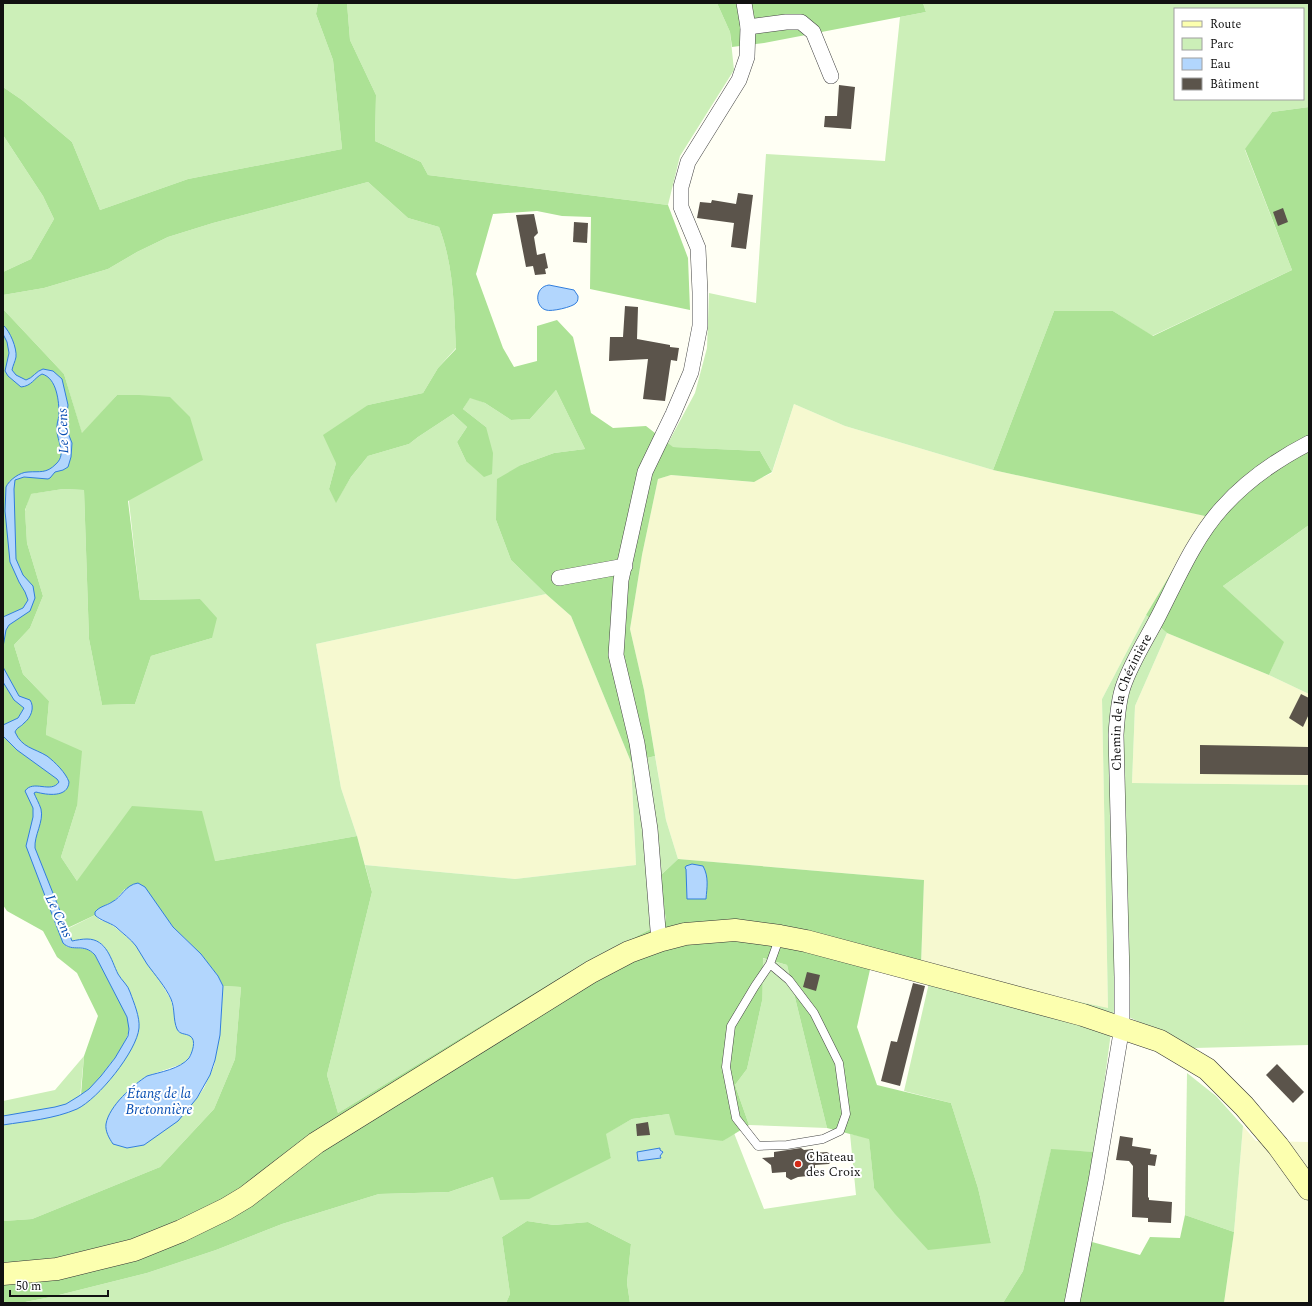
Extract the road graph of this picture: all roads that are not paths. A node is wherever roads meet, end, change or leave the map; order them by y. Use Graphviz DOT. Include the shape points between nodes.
graph roads {
  1 [pos="744,3"];
  2 [pos="748,27"];
  3 [pos="832,76"];
  4 [pos="1309,443"];
  5 [pos="624,566"];
  6 [pos="559,578"];
  7 [pos="780,936"];
  8 [pos="662,940"];
  9 [pos="770,964"];
  10 [pos="1122,1027"];
  11 [pos="1309,1189"];
  12 [pos="3,1274"];
  13 [pos="1072,1303"];
  1 -- 2 [label="street"];
  2 -- 3 [label="street" via="801,22 813,32"];
  2 -- 5 [label="street" via="748,57 739,80 688,162 681,187 681,207 698,248 700,326 691,372 645,472"];
  4 -- 10 [label="street, Chemin de la Chézinière" via="1287,455 1247,485 1208,525 1193,549 1123,688 1116,735"];
  5 -- 6 [label="street"];
  5 -- 8 [label="street" via="616,655 636,743 650,829 658,930"];
  7 -- 8 [label="street" via="728,930 685,934"];
  7 -- 9 [label="lane"];
  7 -- 10 [label="street" via="1000,992"];
  8 -- 12 [label="street" via="629,952 591,972 316,1143 246,1197 226,1209 134,1250 57,1269"];
  9 -- 9 [label="lane" via="731,1026 726,1067 736,1118 758,1146 787,1145 823,1139 840,1131 846,1114 839,1063 814,1013 789,980"];
  10 -- 11 [label="street" via="1160,1041 1207,1069 1244,1106 1278,1146"];
  10 -- 13 [label="street, Chemin de la Chézinière"];
}
